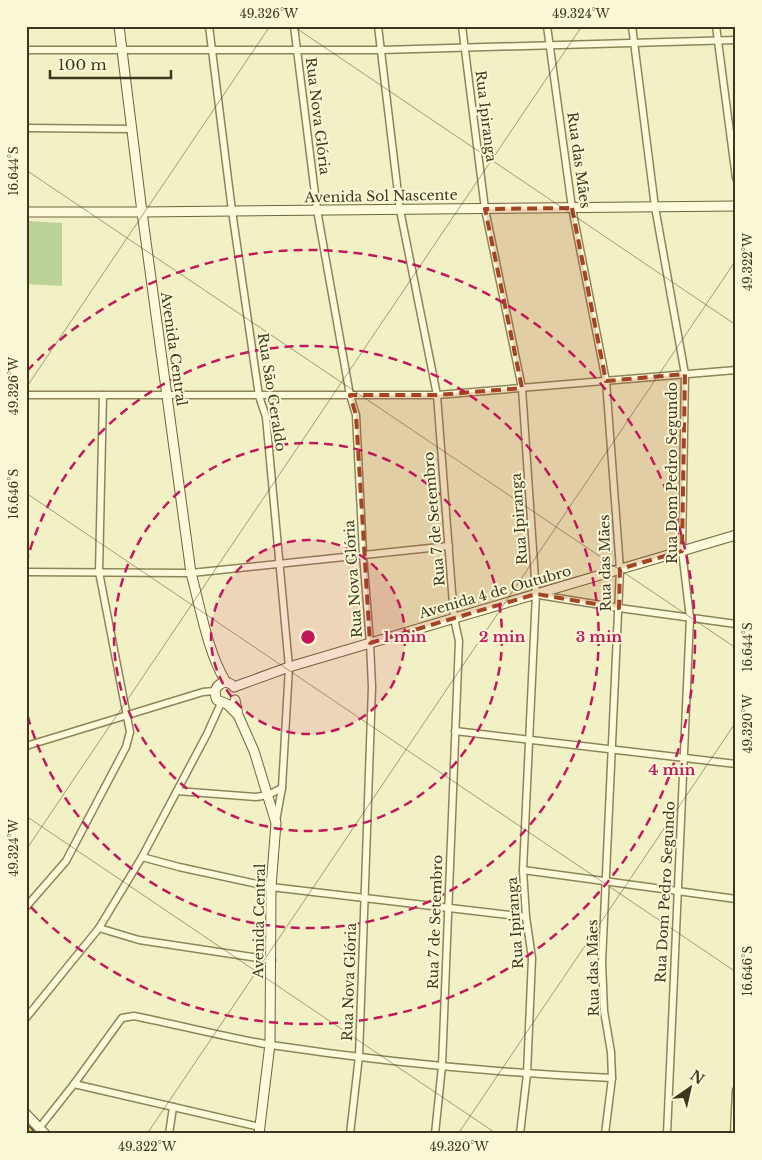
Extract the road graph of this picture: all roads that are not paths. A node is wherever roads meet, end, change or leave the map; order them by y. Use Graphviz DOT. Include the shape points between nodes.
graph roads {
  1 [pos="119,26"];
  2 [pos="209,26"];
  3 [pos="294,26"];
  4 [pos="378,26"];
  5 [pos="462,26"];
  6 [pos="547,26"];
  7 [pos="632,26"];
  8 [pos="716,26"];
  9 [pos="736,40"];
  10 [pos="718,41"];
  11 [pos="634,43"];
  12 [pos="550,46"];
  13 [pos="465,48"];
  14 [pos="26,50"];
  15 [pos="122,50"];
  16 [pos="212,50"];
  17 [pos="297,50"];
  18 [pos="381,50"];
  19 [pos="26,128"];
  20 [pos="131,129"];
  21 [pos="736,178"];
  22 [pos="736,206"];
  23 [pos="655,207"];
  24 [pos="572,208"];
  25 [pos="485,209"];
  26 [pos="317,210"];
  27 [pos="400,210"];
  28 [pos="232,211"];
  29 [pos="26,212"];
  30 [pos="142,212"];
  31 [pos="736,370"];
  32 [pos="685,374"];
  33 [pos="606,381"];
  34 [pos="522,388"];
  35 [pos="26,395"];
  36 [pos="103,395"];
  37 [pos="350,395"];
  38 [pos="436,395"];
  39 [pos="166,396"];
  40 [pos="259,396"];
  41 [pos="736,535"];
  42 [pos="448,546"];
  43 [pos="682,551"];
  44 [pos="363,554"];
  45 [pos="278,563"];
  46 [pos="620,569"];
  47 [pos="26,572"];
  48 [pos="99,572"];
  49 [pos="191,573"];
  50 [pos="536,594"];
  51 [pos="619,608"];
  52 [pos="454,618"];
  53 [pos="690,618"];
  54 [pos="736,624"];
  55 [pos="370,643"];
  56 [pos="289,667"];
  57 [pos="223,686"];
  58 [pos="227,702"];
  59 [pos="127,716"];
  60 [pos="455,731"];
  61 [pos="529,740"];
  62 [pos="26,746"];
  63 [pos="612,749"];
  64 [pos="684,758"];
  65 [pos="736,764"];
  66 [pos="282,788"];
  67 [pos="177,791"];
  68 [pos="268,795"];
  69 [pos="276,823"];
  70 [pos="142,856"];
  71 [pos="523,870"];
  72 [pos="606,881"];
  73 [pos="271,887"];
  74 [pos="677,890"];
  75 [pos="364,898"];
  76 [pos="736,899"];
  77 [pos="26,907"];
  78 [pos="448,908"];
  79 [pos="526,917"];
  80 [pos="99,928"];
  81 [pos="272,960"];
  82 [pos="26,1018"];
  83 [pos="270,1044"];
  84 [pos="359,1056"];
  85 [pos="442,1066"];
  86 [pos="527,1074"];
  87 [pos="612,1078"];
  88 [pos="74,1084"];
  89 [pos="736,1090"];
  90 [pos="173,1108"];
  91 [pos="26,1114"];
  92 [pos="42,1130"];
  93 [pos="259,1130"];
  94 [pos="169,1134"];
  95 [pos="350,1134"];
  96 [pos="435,1134"];
  97 [pos="520,1134"];
  98 [pos="605,1134"];
  99 [pos="667,1134"];
  100 [pos="734,1134"];
  1 -- 15 [label="street, Avenida Central"];
  2 -- 16 [label="street, Rua São Geraldo"];
  3 -- 17 [label="street, Rua Nova Glória"];
  4 -- 18 [label="street, Rua 7 de Setembro"];
  5 -- 13 [label="street, Rua Ipiranga"];
  6 -- 12 [label="street, Rua das Mães"];
  7 -- 11 [label="street, Rua Dom Pedro Segundo"];
  8 -- 10 [label="street"];
  9 -- 10 [label="street"];
  10 -- 11 [label="street"];
  10 -- 21 [label="street"];
  11 -- 12 [label="street"];
  11 -- 23 [label="street, Rua Dom Pedro Segundo"];
  12 -- 13 [label="street"];
  12 -- 24 [label="street, Rua das Mães"];
  13 -- 18 [label="street"];
  13 -- 25 [label="street, Rua Ipiranga"];
  14 -- 15 [label="street"];
  15 -- 16 [label="street"];
  15 -- 20 [label="street, Avenida Central"];
  16 -- 17 [label="street"];
  16 -- 28 [label="street, Rua São Geraldo"];
  17 -- 18 [label="street"];
  17 -- 26 [label="street, Rua Nova Glória"];
  18 -- 27 [label="street, Rua 7 de Setembro"];
  19 -- 20 [label="street"];
  20 -- 30 [label="street, Avenida Central"];
  22 -- 23 [label="street, Avenida Sol Nascente"];
  23 -- 24 [label="street, Avenida Sol Nascente"];
  23 -- 32 [label="street, Rua Dom Pedro Segundo"];
  24 -- 25 [label="street, Avenida Sol Nascente"];
  24 -- 33 [label="street, Rua das Mães"];
  25 -- 27 [label="street, Avenida Sol Nascente"];
  25 -- 34 [label="street, Rua Ipiranga"];
  26 -- 27 [label="street, Avenida Sol Nascente"];
  26 -- 28 [label="street, Avenida Sol Nascente"];
  26 -- 37 [label="street, Rua Nova Glória"];
  27 -- 38 [label="street, Rua 7 de Setembro"];
  28 -- 30 [label="street, Avenida Sol Nascente"];
  28 -- 40 [label="street, Rua São Geraldo"];
  29 -- 30 [label="street, Avenida Sol Nascente"];
  30 -- 39 [label="street, Avenida Central"];
  31 -- 32 [label="street"];
  32 -- 33 [label="street"];
  32 -- 43 [label="street, Rua Dom Pedro Segundo"];
  33 -- 34 [label="street"];
  33 -- 46 [label="street, Rua das Mães"];
  34 -- 38 [label="street"];
  34 -- 50 [label="street, Rua Ipiranga"];
  35 -- 36 [label="street"];
  36 -- 39 [label="street"];
  36 -- 48 [label="street"];
  37 -- 38 [label="street"];
  37 -- 40 [label="street"];
  37 -- 44 [label="street, Rua Nova Glória" via="356,415"];
  38 -- 42 [label="street, Rua 7 de Setembro"];
  39 -- 40 [label="street"];
  39 -- 49 [label="street, Avenida Central"];
  40 -- 45 [label="street, Rua São Geraldo" via="266,418"];
  41 -- 43 [label="street, Avenida 4 de Outubro"];
  42 -- 44 [label="street"];
  42 -- 52 [label="street, Rua 7 de Setembro"];
  43 -- 46 [label="street, Avenida 4 de Outubro"];
  43 -- 53 [label="street, Rua Dom Pedro Segundo"];
  44 -- 45 [label="street"];
  44 -- 55 [label="street, Rua Nova Glória"];
  45 -- 49 [label="street"];
  45 -- 56 [label="street, Rua São Geraldo"];
  46 -- 50 [label="street, Avenida 4 de Outubro"];
  46 -- 51 [label="street, Rua das Mães"];
  47 -- 48 [label="street"];
  48 -- 49 [label="street"];
  48 -- 59 [label="street"];
  49 -- 57 [label="street, Avenida Central"];
  50 -- 51 [label="street"];
  50 -- 52 [label="street, Avenida 4 de Outubro"];
  50 -- 61 [label="street, Rua Ipiranga"];
  51 -- 53 [label="street"];
  51 -- 63 [label="street, Rua das Mães"];
  52 -- 55 [label="street, Avenida 4 de Outubro"];
  52 -- 60 [label="street, Rua 7 de Setembro" via="459,641"];
  53 -- 54 [label="street"];
  53 -- 64 [label="street, Rua Dom Pedro Segundo"];
  55 -- 56 [label="street, Avenida 4 de Outubro"];
  55 -- 75 [label="street, Rua Nova Glória" via="372,687"];
  56 -- 57 [label="street, Avenida 4 de Outubro"];
  56 -- 66 [label="street, Rua São Geraldo"];
  57 -- 58 [label="street, Avenida Central" via="217,700"];
  57 -- 58 [label="street" via="237,693"];
  57 -- 59 [label="street"];
  58 -- 67 [label="street"];
  58 -- 68 [label="street, Avenida Central" via="238,715 254,751"];
  59 -- 62 [label="street"];
  59 -- 77 [label="street" via="130,732 126,747 66,861"];
  60 -- 61 [label="street"];
  60 -- 78 [label="street, Rua 7 de Setembro"];
  61 -- 63 [label="street"];
  61 -- 71 [label="street, Rua Ipiranga"];
  63 -- 64 [label="street"];
  63 -- 72 [label="street, Rua das Mães"];
  64 -- 65 [label="street"];
  64 -- 74 [label="street, Rua Dom Pedro Segundo"];
  66 -- 68 [label="street"];
  66 -- 69 [label="street, Rua São Geraldo"];
  67 -- 68 [label="street" via="256,797"];
  67 -- 70 [label="street"];
  68 -- 69 [label="street, Avenida Central"];
  69 -- 73 [label="street, Avenida Central"];
  70 -- 73 [label="street"];
  70 -- 80 [label="street"];
  71 -- 72 [label="street"];
  71 -- 79 [label="street, Rua Ipiranga"];
  72 -- 74 [label="street"];
  72 -- 87 [label="street, Rua das Mães" via="602,962"];
  73 -- 75 [label="street"];
  73 -- 81 [label="street, Avenida Central"];
  74 -- 76 [label="street"];
  74 -- 99 [label="street, Rua Dom Pedro Segundo"];
  75 -- 78 [label="street"];
  75 -- 84 [label="street, Rua Nova Glória"];
  78 -- 79 [label="street"];
  78 -- 85 [label="street, Rua 7 de Setembro"];
  79 -- 86 [label="street, Rua Ipiranga" via="532,958"];
  80 -- 81 [label="street" via="139,940"];
  80 -- 82 [label="street"];
  81 -- 83 [label="street, Avenida Central"];
  83 -- 84 [label="street"];
  83 -- 88 [label="street" via="134,1016 122,1018"];
  83 -- 93 [label="street, Avenida Central"];
  84 -- 85 [label="street"];
  84 -- 95 [label="street, Rua Nova Glória"];
  85 -- 86 [label="street"];
  85 -- 96 [label="street, Rua 7 de Setembro"];
  86 -- 87 [label="street"];
  86 -- 97 [label="street, Rua Ipiranga"];
  87 -- 98 [label="street, Rua das Mães"];
  88 -- 90 [label="street"];
  88 -- 92 [label="street"];
  89 -- 100 [label="street"];
  90 -- 93 [label="street"];
  90 -- 94 [label="street"];
  91 -- 92 [label="street"];
}
